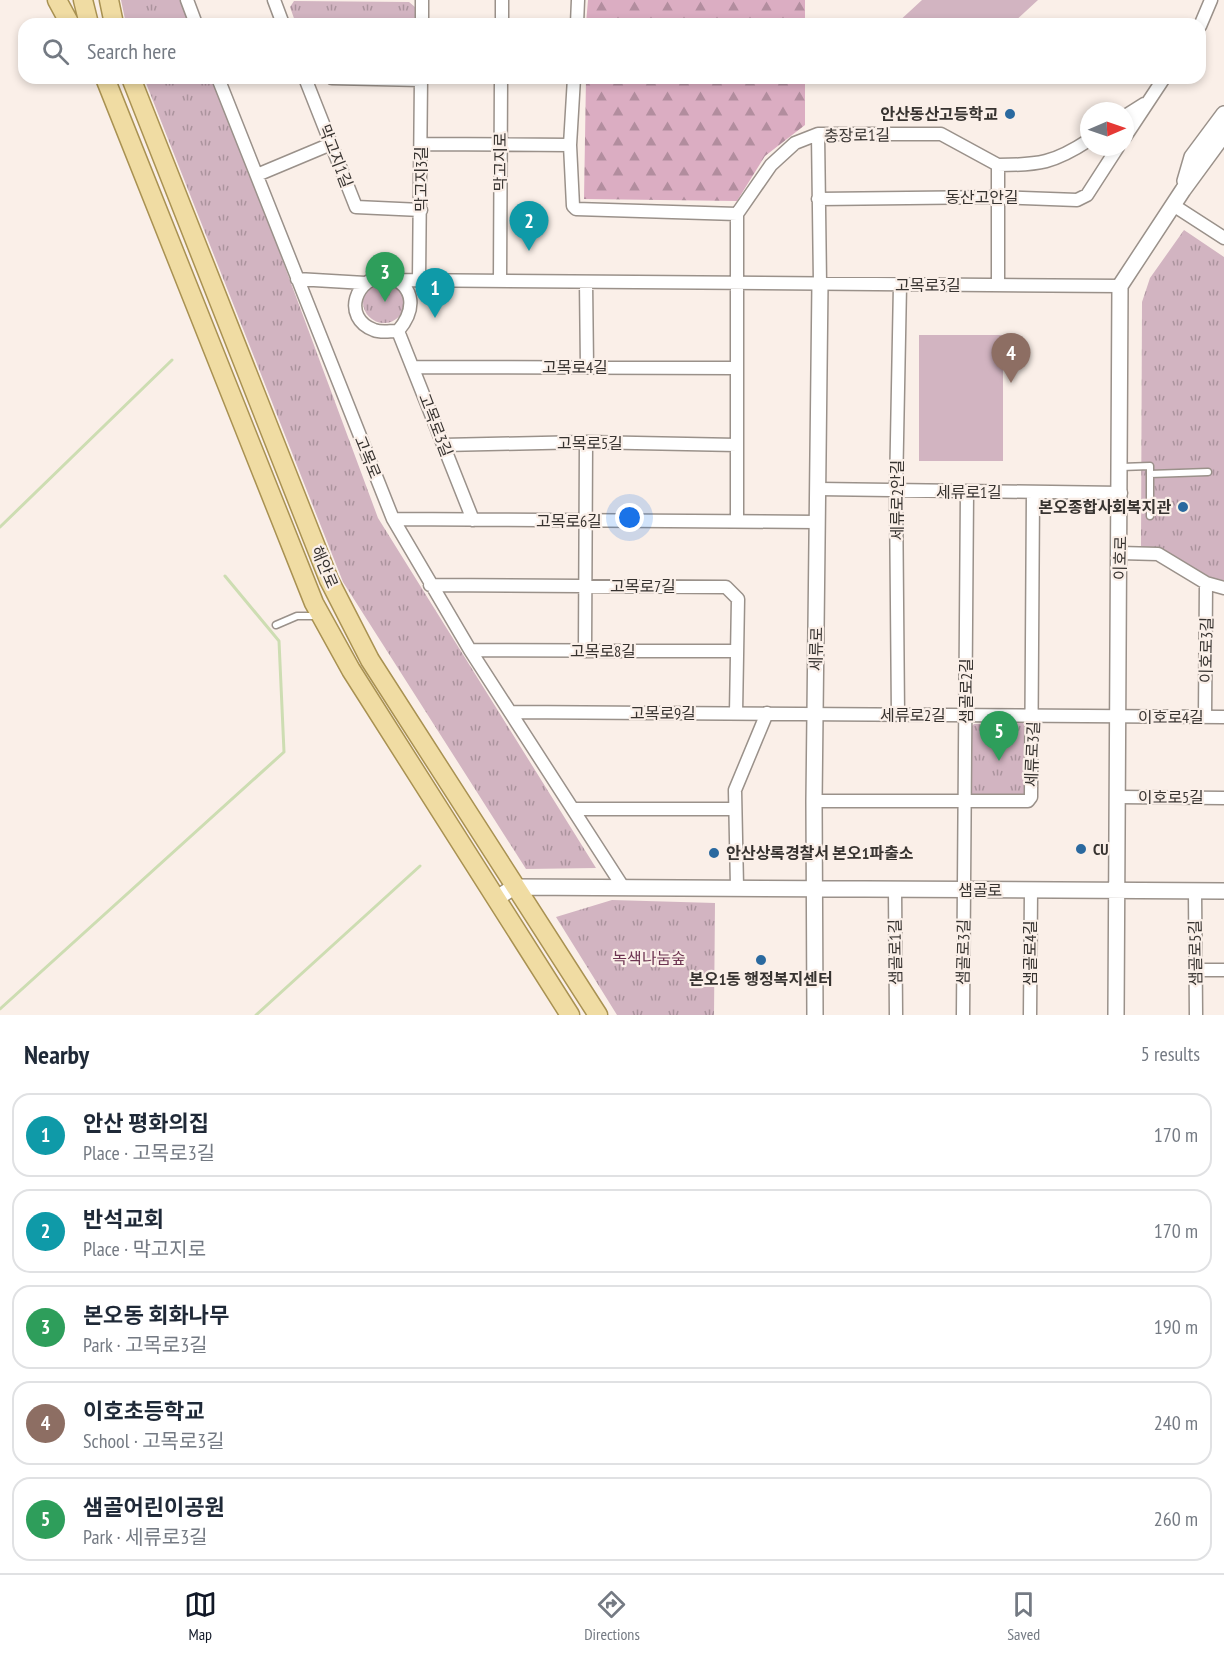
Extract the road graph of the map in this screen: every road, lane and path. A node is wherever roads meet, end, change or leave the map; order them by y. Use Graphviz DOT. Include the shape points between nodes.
graph roads {
  1 [pos="57,0"];
  2 [pos="83,0"];
  3 [pos="109,0"];
  4 [pos="187,0"];
  5 [pos="274,0"];
  6 [pos="422,0"];
  7 [pos="502,0"];
  8 [pos="578,0"];
  9 [pos="1211,0"];
  10 [pos="67,18"];
  11 [pos="88,18"];
  12 [pos="113,18"];
  13 [pos="194,18"];
  14 [pos="281,18"];
  15 [pos="422,18"];
  16 [pos="502,18"];
  17 [pos="577,18"];
  18 [pos="1204,18"];
  19 [pos="107,84"];
  20 [pos="133,84"];
  21 [pos="220,84"];
  22 [pos="307,84"];
  23 [pos="421,84"];
  24 [pos="501,84"];
  25 [pos="574,84"];
  26 [pos="1160,84"];
  27 [pos="1149,101"];
  28 [pos="1134,110"];
  29 [pos="1224,114"];
  30 [pos="1134,124"];
  31 [pos="818,134"];
  32 [pos="1224,134"];
  33 [pos="331,144"];
  34 [pos="421,144"];
  35 [pos="500,144"];
  36 [pos="570,145"];
  37 [pos="1080,146"];
  38 [pos="1224,148"];
  39 [pos="1112,156"];
  40 [pos="998,165"];
  41 [pos="257,175"];
  42 [pos="1183,190"];
  43 [pos="997,197"];
  44 [pos="818,198"];
  45 [pos="1173,205"];
  46 [pos="421,210"];
  47 [pos="737,214"];
  48 [pos="1224,238"];
  49 [pos="297,279"];
  50 [pos="398,280"];
  51 [pos="419,280"];
  52 [pos="500,281"];
  53 [pos="586,282"];
  54 [pos="737,282"];
  55 [pos="365,283"];
  56 [pos="820,283"];
  57 [pos="900,285"];
  58 [pos="998,285"];
  59 [pos="1120,286"];
  60 [pos="398,331"];
  61 [pos="413,367"];
  62 [pos="587,367"];
  63 [pos="736,368"];
  64 [pos="586,442"];
  65 [pos="443,445"];
  66 [pos="737,445"];
  67 [pos="1121,467"];
  68 [pos="1208,472"];
  69 [pos="1150,474"];
  70 [pos="818,489"];
  71 [pos="896,491"];
  72 [pos="967,492"];
  73 [pos="1033,492"];
  74 [pos="1121,493"];
  75 [pos="1150,516"];
  76 [pos="393,519"];
  77 [pos="473,520"];
  78 [pos="737,521"];
  79 [pos="585,522"];
  80 [pos="817,522"];
  81 [pos="1120,553"];
  82 [pos="1206,583"];
  83 [pos="430,585"];
  84 [pos="585,586"];
  85 [pos="1224,588"];
  86 [pos="321,616"];
  87 [pos="276,625"];
  88 [pos="470,650"];
  89 [pos="585,651"];
  90 [pos="736,651"];
  91 [pos="511,712"];
  92 [pos="736,713"];
  93 [pos="767,713"];
  94 [pos="815,714"];
  95 [pos="898,715"];
  96 [pos="966,715"];
  97 [pos="1033,715"];
  98 [pos="1119,717"];
  99 [pos="1205,717"];
  100 [pos="1224,717"];
  101 [pos="1118,797"];
  102 [pos="1224,798"];
  103 [pos="814,801"];
  104 [pos="964,802"];
  105 [pos="573,809"];
  106 [pos="734,809"];
  107 [pos="623,886"];
  108 [pos="514,887"];
  109 [pos="737,887"];
  110 [pos="814,888"];
  111 [pos="895,889"];
  112 [pos="964,890"];
  113 [pos="1031,890"];
  114 [pos="1116,891"];
  115 [pos="1194,891"];
  116 [pos="1224,891"];
  117 [pos="497,898"];
  118 [pos="1196,970"];
  119 [pos="1224,970"];
  120 [pos="570,1015"];
  121 [pos="598,1015"];
  122 [pos="815,1015"];
  123 [pos="896,1015"];
  124 [pos="963,1015"];
  125 [pos="1030,1015"];
  126 [pos="1116,1015"];
  127 [pos="1196,1015"];
  1 -- 10 [label="main road"];
  2 -- 11 [label="main road"];
  3 -- 12 [label="main road"];
  4 -- 13 [label="street"];
  5 -- 14 [label="street"];
  6 -- 15 [label="street"];
  7 -- 16 [label="street"];
  8 -- 17 [label="street"];
  9 -- 18 [label="street"];
  19 -- 86 [label="main road, 해안로"];
  20 -- 108 [label="main road, 해안로" via="329,580 370,660"];
  21 -- 41 [label="street, 고목로"];
  22 -- 33 [label="street, 막고지1길"];
  23 -- 34 [label="street, 막고지3길"];
  24 -- 35 [label="street, 막고지로"];
  25 -- 36 [label="street"];
  26 -- 27 [label="street"];
  27 -- 28 [label="street"];
  27 -- 30 [label="street"];
  29 -- 42 [label="street" via="1192,157"];
  31 -- 40 [label="street, 충장로1길" via="941,134"];
  31 -- 44 [label="street"];
  31 -- 47 [label="street, 충장로1길" via="795,143 771,165"];
  32 -- 42 [label="street"];
  33 -- 41 [label="street"];
  33 -- 46 [label="street, 막고지1길" via="356,207"];
  34 -- 35 [label="street"];
  34 -- 46 [label="street, 막고지3길"];
  35 -- 36 [label="street"];
  35 -- 52 [label="street, 막고지로"];
  36 -- 47 [label="street" via="576,209"];
  37 -- 40 [label="street" via="1039,165"];
  38 -- 42 [label="street" via="1203,176"];
  39 -- 43 [label="street, 동산고안길" via="1087,195 1077,200"];
  40 -- 43 [label="street"];
  41 -- 49 [label="street, 고목로"];
  42 -- 45 [label="street"];
  43 -- 44 [label="street, 동산고안길"];
  43 -- 58 [label="street"];
  44 -- 56 [label="street"];
  45 -- 48 [label="street"];
  45 -- 59 [label="street"];
  46 -- 51 [label="street, 막고지3길"];
  47 -- 54 [label="street"];
  49 -- 55 [label="street"];
  49 -- 76 [label="street, 고목로"];
  50 -- 51 [label="street, 고목로3길"];
  50 -- 55 [label="street" via="380,276"];
  50 -- 60 [label="street" via="412,303"];
  51 -- 52 [label="street, 고목로3길"];
  52 -- 53 [label="street, 고목로3길"];
  53 -- 54 [label="street, 고목로3길"];
  53 -- 62 [label="street"];
  54 -- 56 [label="street, 고목로3길"];
  54 -- 63 [label="street"];
  55 -- 60 [label="street" via="356,305 361,321 375,331"];
  56 -- 57 [label="street, 고목로3길"];
  56 -- 70 [label="street, 세류로"];
  57 -- 58 [label="street, 고목로3길"];
  57 -- 71 [label="street, 세류로2안길"];
  58 -- 59 [label="street, 고목로3길"];
  59 -- 67 [label="street, 이호로"];
  60 -- 61 [label="street, 고목로3길"];
  61 -- 62 [label="street, 고목로4길"];
  61 -- 65 [label="street, 고목로3길"];
  62 -- 63 [label="street, 고목로4길"];
  63 -- 66 [label="street"];
  64 -- 65 [label="street, 고목로5길"];
  64 -- 66 [label="street, 고목로5길"];
  64 -- 79 [label="street"];
  65 -- 77 [label="street, 고목로3길"];
  66 -- 78 [label="street"];
  67 -- 69 [label="lane" via="1150,466"];
  67 -- 74 [label="street, 이호로"];
  68 -- 69 [label="lane"];
  69 -- 75 [label="lane"];
  70 -- 71 [label="street, 세류로1길"];
  70 -- 80 [label="street, 세류로"];
  71 -- 72 [label="street, 세류로1길"];
  71 -- 95 [label="street, 세류로2안길"];
  72 -- 73 [label="street, 세류로1길"];
  72 -- 96 [label="street, 샘골로2길"];
  73 -- 74 [label="street, 세류로1길"];
  73 -- 97 [label="street, 세류로3길"];
  74 -- 81 [label="street, 이호로"];
  76 -- 77 [label="street, 고목로6길"];
  76 -- 83 [label="street, 고목로"];
  77 -- 79 [label="street, 고목로6길"];
  78 -- 79 [label="street, 고목로6길"];
  78 -- 80 [label="street, 고목로6길"];
  79 -- 84 [label="street"];
  80 -- 94 [label="street, 세류로"];
  81 -- 82 [label="street" via="1158,554"];
  81 -- 98 [label="street, 이호로"];
  82 -- 85 [label="street"];
  82 -- 99 [label="street, 이호로3길"];
  83 -- 84 [label="street, 고목로7길"];
  83 -- 88 [label="street, 고목로"];
  84 -- 89 [label="street"];
  84 -- 90 [label="street, 고목로7길" via="726,587 738,599"];
  86 -- 87 [label="lane" via="297,616"];
  86 -- 117 [label="main road, 해안로" via="351,670"];
  88 -- 89 [label="street, 고목로8길"];
  88 -- 91 [label="street, 고목로"];
  89 -- 90 [label="street, 고목로8길"];
  90 -- 92 [label="street, 고목로7길"];
  91 -- 92 [label="street, 고목로9길"];
  91 -- 105 [label="street, 고목로"];
  92 -- 93 [label="street, 고목로9길"];
  93 -- 94 [label="street, 고목로9길"];
  93 -- 106 [label="street" via="735,790"];
  94 -- 95 [label="street, 세류로2길"];
  94 -- 103 [label="street, 세류로"];
  95 -- 96 [label="street, 세류로2길"];
  96 -- 97 [label="street, 세류로2길"];
  96 -- 104 [label="street, 샘골로2길"];
  97 -- 98 [label="street, 세류로2길"];
  97 -- 104 [label="street, 세류로3길" via="1028,801"];
  98 -- 99 [label="street, 이호로4길"];
  98 -- 101 [label="street, 이호로"];
  99 -- 100 [label="street, 이호로4길"];
  101 -- 102 [label="street, 이호로5길"];
  101 -- 114 [label="street, 이호로"];
  103 -- 104 [label="street, 세류로3길"];
  103 -- 110 [label="street, 세류로"];
  104 -- 112 [label="street, 샘골로2길"];
  105 -- 106 [label="street"];
  105 -- 107 [label="street, 고목로"];
  106 -- 109 [label="street"];
  107 -- 108 [label="street, 샘골로"];
  107 -- 109 [label="street, 샘골로"];
  108 -- 117 [label="street"];
  108 -- 121 [label="main road, 해안로"];
  109 -- 110 [label="street, 샘골로"];
  110 -- 111 [label="street, 샘골로"];
  110 -- 122 [label="street, 세류로"];
  111 -- 112 [label="street, 샘골로"];
  111 -- 123 [label="street, 샘골로1길"];
  112 -- 113 [label="street, 샘골로"];
  112 -- 124 [label="street, 샘골로3길"];
  113 -- 114 [label="street, 샘골로"];
  113 -- 125 [label="street, 샘골로4길"];
  114 -- 115 [label="street, 샘골로"];
  114 -- 126 [label="street, 이호로"];
  115 -- 116 [label="street, 샘골로"];
  115 -- 118 [label="street, 샘골로5길"];
  117 -- 120 [label="main road, 해안로"];
  118 -- 119 [label="street"];
  118 -- 127 [label="street, 샘골로5길"];
}
